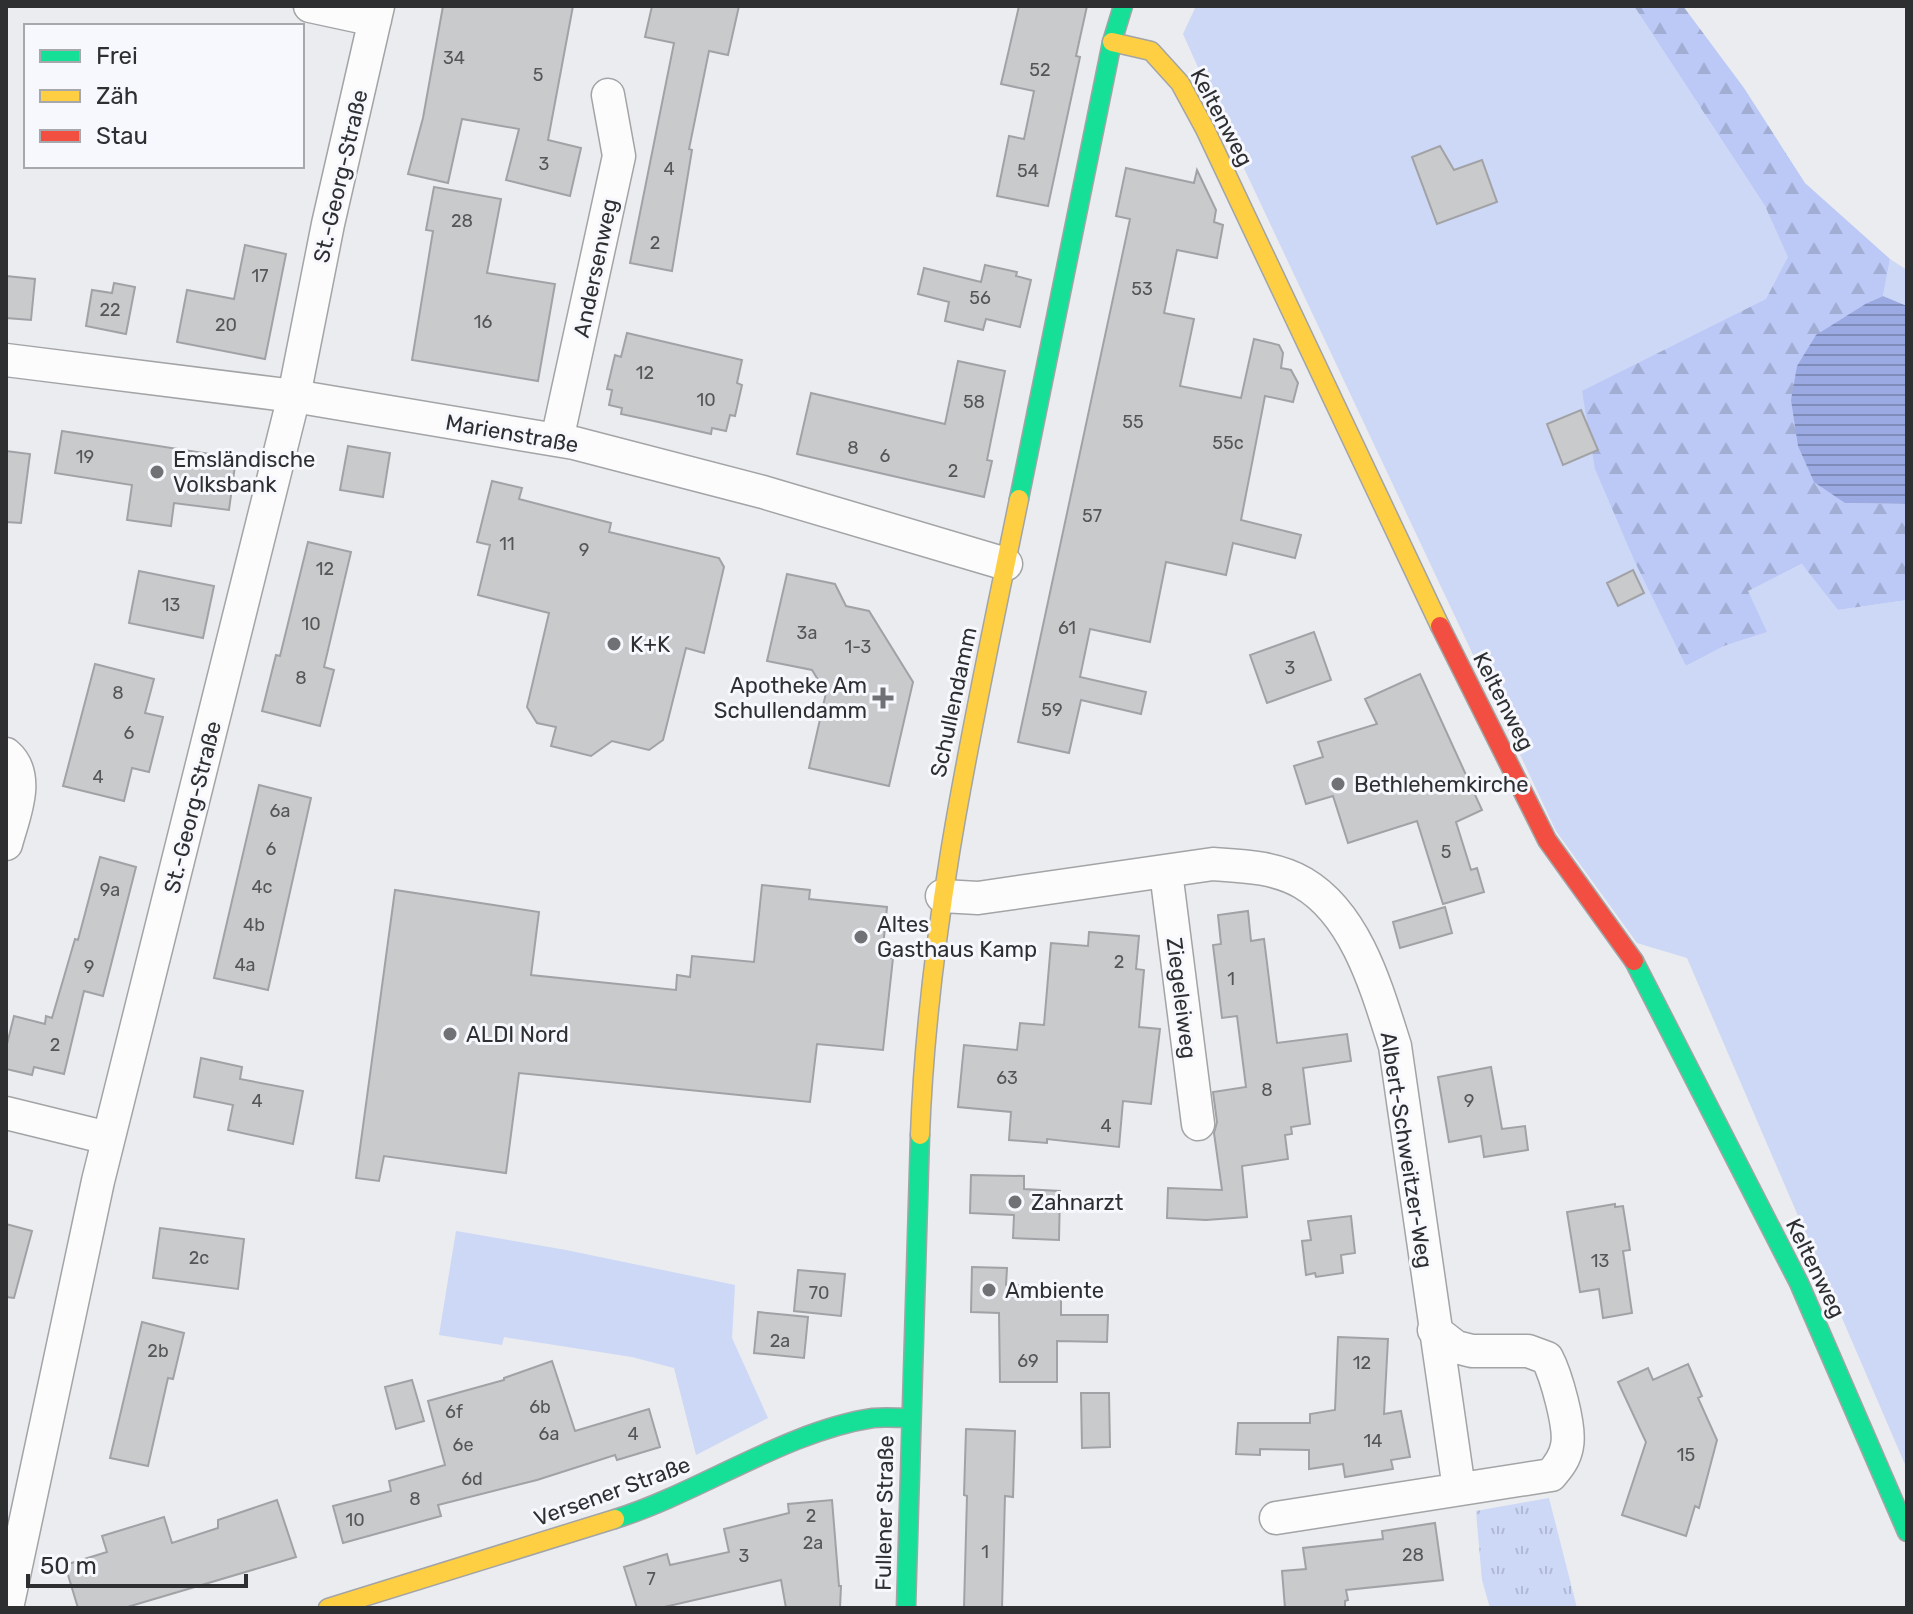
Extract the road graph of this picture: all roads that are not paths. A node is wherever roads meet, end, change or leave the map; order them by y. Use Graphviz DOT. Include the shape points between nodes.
graph roads {
  1 [pos="310,6"];
  2 [pos="1123,6"];
  3 [pos="377,13"];
  4 [pos="1112,42"];
  5 [pos="608,95"];
  6 [pos="6,360"];
  7 [pos="294,396"];
  8 [pos="557,440"];
  9 [pos="1006,564"];
  10 [pos="6,754"];
  11 [pos="6,844"];
  12 [pos="1166,872"];
  13 [pos="942,896"];
  14 [pos="6,1113"];
  15 [pos="1198,1124"];
  16 [pos="108,1138"];
  17 [pos="1434,1330"];
  18 [pos="910,1418"];
  19 [pos="1459,1489"];
  20 [pos="1276,1518"];
  21 [pos="1907,1532"];
  22 [pos="7,1608"];
  23 [pos="328,1608"];
  24 [pos="906,1608"];
  1 -- 3 [label="street"];
  2 -- 4 [label="street, Schullendamm"];
  3 -- 7 [label="street, St.-Georg-Straße"];
  4 -- 9 [label="street, Schullendamm"];
  4 -- 21 [label="street, Keltenweg" via="1151,51 1180,83 1199,117 1547,840 1636,964 1799,1283"];
  5 -- 8 [label="street, Andersenweg" via="619,156"];
  6 -- 7 [label="street, Marienstraße"];
  7 -- 8 [label="street, Marienstraße"];
  7 -- 16 [label="street, St.-Georg-Straße"];
  8 -- 9 [label="street, Marienstraße" via="763,492"];
  9 -- 13 [label="street, Schullendamm"];
  10 -- 11 [label="street" via="18,771 20,787"];
  12 -- 13 [label="street, Albert-Schweitzer-Weg" via="978,898"];
  12 -- 15 [label="street, Ziegeleiweg"];
  12 -- 17 [label="street, Albert-Schweitzer-Weg" via="1213,864 1272,871 1302,883 1347,928 1378,992 1395,1046"];
  13 -- 18 [label="street, Schullendamm" via="922,1086"];
  14 -- 16 [label="street"];
  16 -- 22 [label="street, St.-Georg-Straße"];
  17 -- 19 [label="street, Albert-Schweitzer-Weg"];
  17 -- 19 [label="street" via="1456,1347 1472,1351 1528,1351 1547,1358 1556,1376 1568,1443 1551,1475"];
  18 -- 23 [label="street, Versener Straße" via="874,1418 812,1434 654,1507"];
  18 -- 24 [label="street, Fullener Straße"];
  19 -- 20 [label="street"];
}
